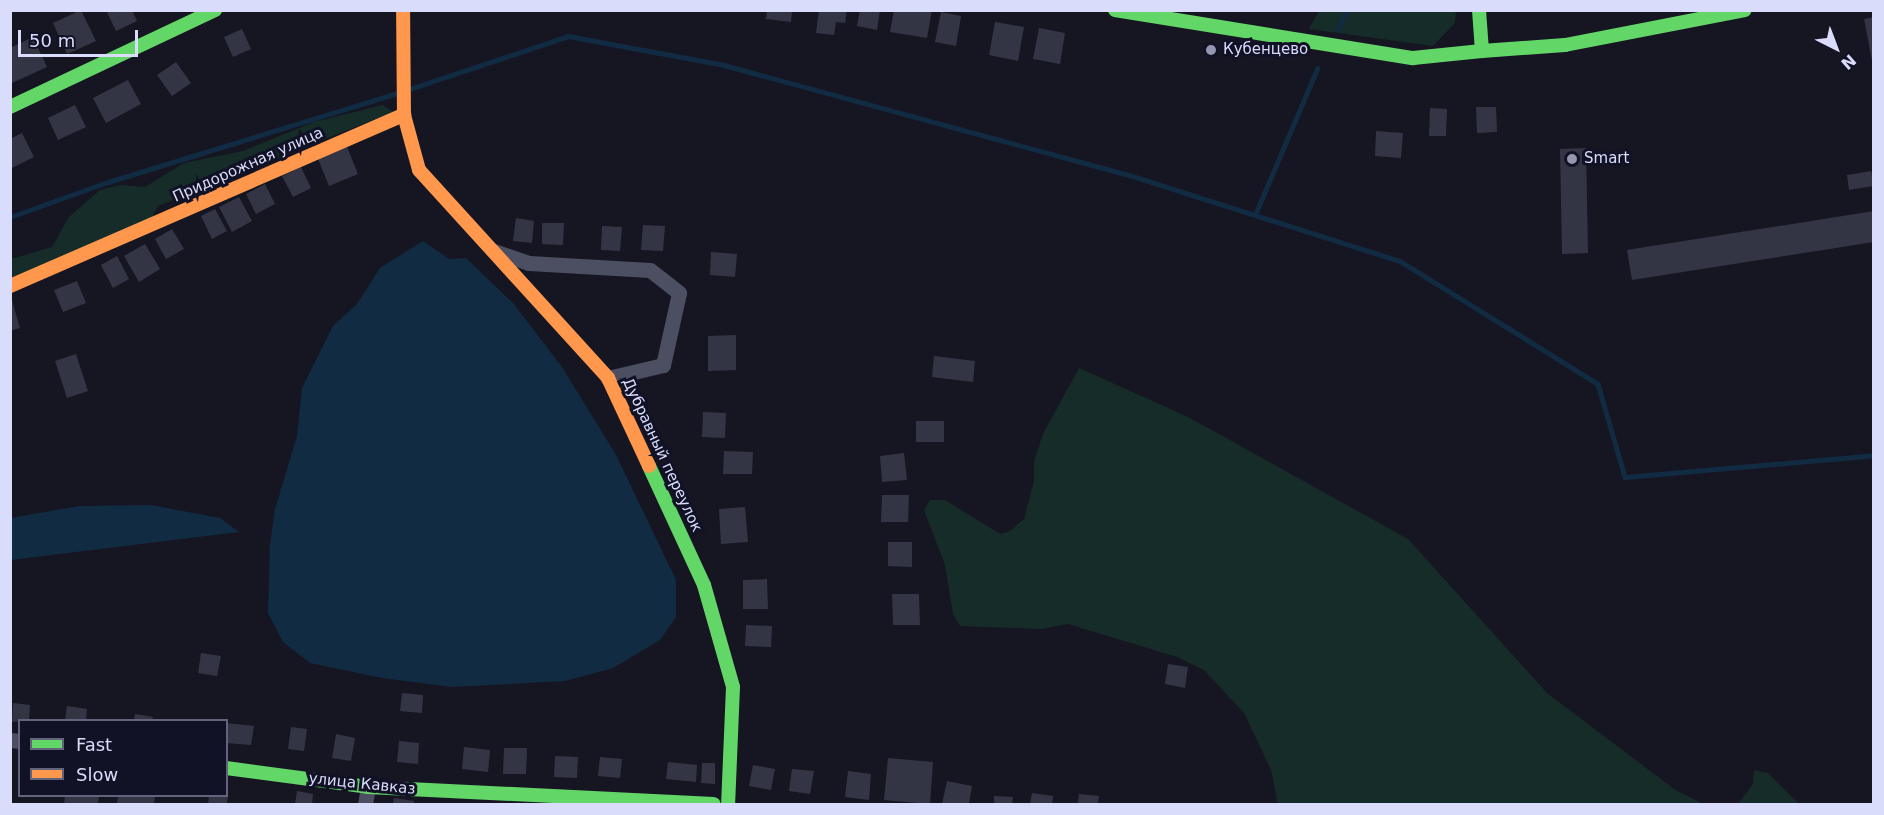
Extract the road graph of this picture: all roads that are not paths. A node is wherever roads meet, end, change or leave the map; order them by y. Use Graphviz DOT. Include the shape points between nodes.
graph roads {
  1 [pos="215,10"];
  2 [pos="403,10"];
  3 [pos="1115,10"];
  4 [pos="1479,10"];
  5 [pos="1745,10"];
  6 [pos="1482,51"];
  7 [pos="10,107"];
  8 [pos="404,115"];
  9 [pos="493,251"];
  10 [pos="10,286"];
  11 [pos="608,378"];
  12 [pos="228,768"];
  13 [pos="368,787"];
  14 [pos="365,804"];
  15 [pos="714,804"];
  16 [pos="728,804"];
  1 -- 7 [label="street"];
  2 -- 8 [label="street"];
  3 -- 6 [label="street" via="1392,55 1444,57"];
  4 -- 6 [label="street"];
  5 -- 6 [label="street" via="1565,45"];
  8 -- 9 [label="street, Дубравный переулок" via="419,170"];
  8 -- 10 [label="street, Придорожная улица"];
  9 -- 11 [label="street, Дубравный переулок"];
  9 -- 11 [label="street" via="529,262 650,270 678,293 663,365"];
  11 -- 16 [label="street, Дубравный переулок" via="704,585 733,687"];
  12 -- 13 [label="street, улица Кавказ"];
  13 -- 14 [label="street"];
  13 -- 15 [label="street, улица Кавказ"];
}
